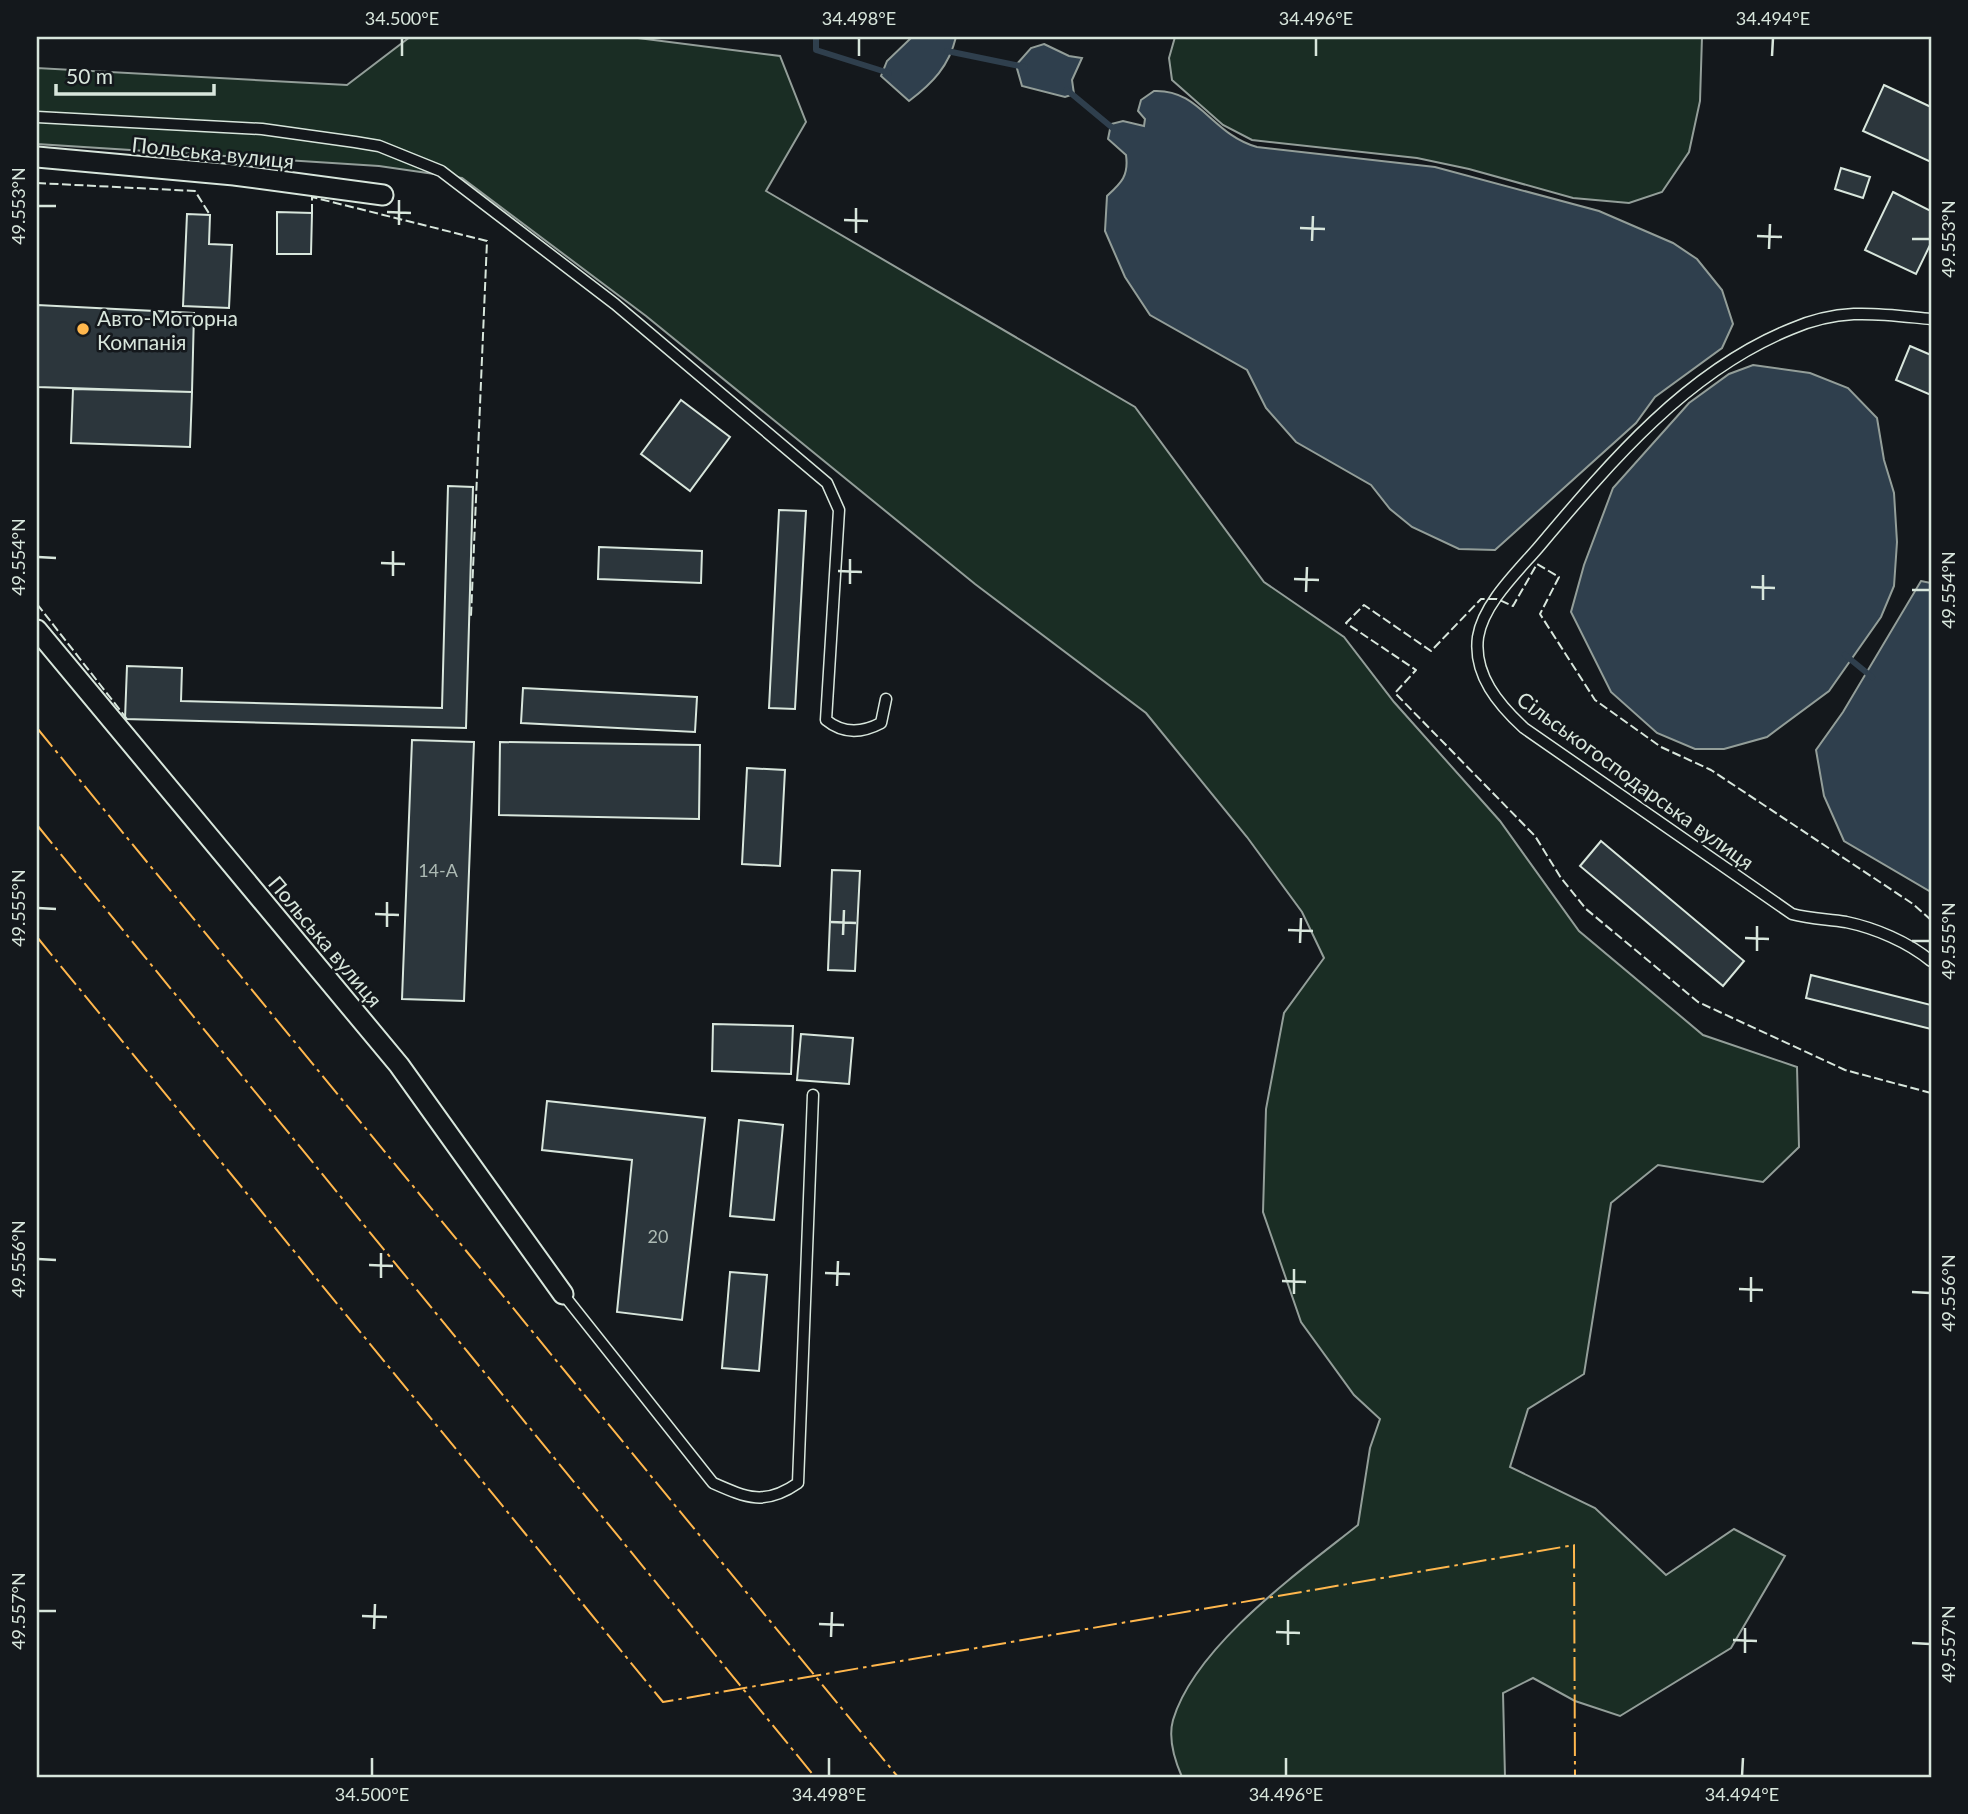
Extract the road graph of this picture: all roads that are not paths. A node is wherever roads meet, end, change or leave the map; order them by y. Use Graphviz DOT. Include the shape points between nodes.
graph roads {
  1 [pos="37,117"];
  2 [pos="37,158"];
  3 [pos="383,195"];
  4 [pos="1931,319"];
  5 [pos="37,630"];
  6 [pos="886,699"];
  7 [pos="1931,961"];
  8 [pos="813,1095"];
  9 [pos="563,1294"];
  1 -- 6 [label="lane" via="262,129 379,146 441,171 615,304 827,482 839,510 826,720 838,730 866,731 881,723"];
  2 -- 3 [label="street, Польська вулиця"];
  4 -- 7 [label="lane, Сільськогосподарська вулиця" via="1880,312 1840,313 1790,329 1740,354 1695,386 1625,448 1512,578 1478,636 1479,659 1488,686 1524,728 1791,914 1879,932"];
  5 -- 9 [label="street, Польська вулиця" via="399,1065"];
  8 -- 9 [label="lane" via="797,1483 779,1496 744,1497 713,1483"];
}
